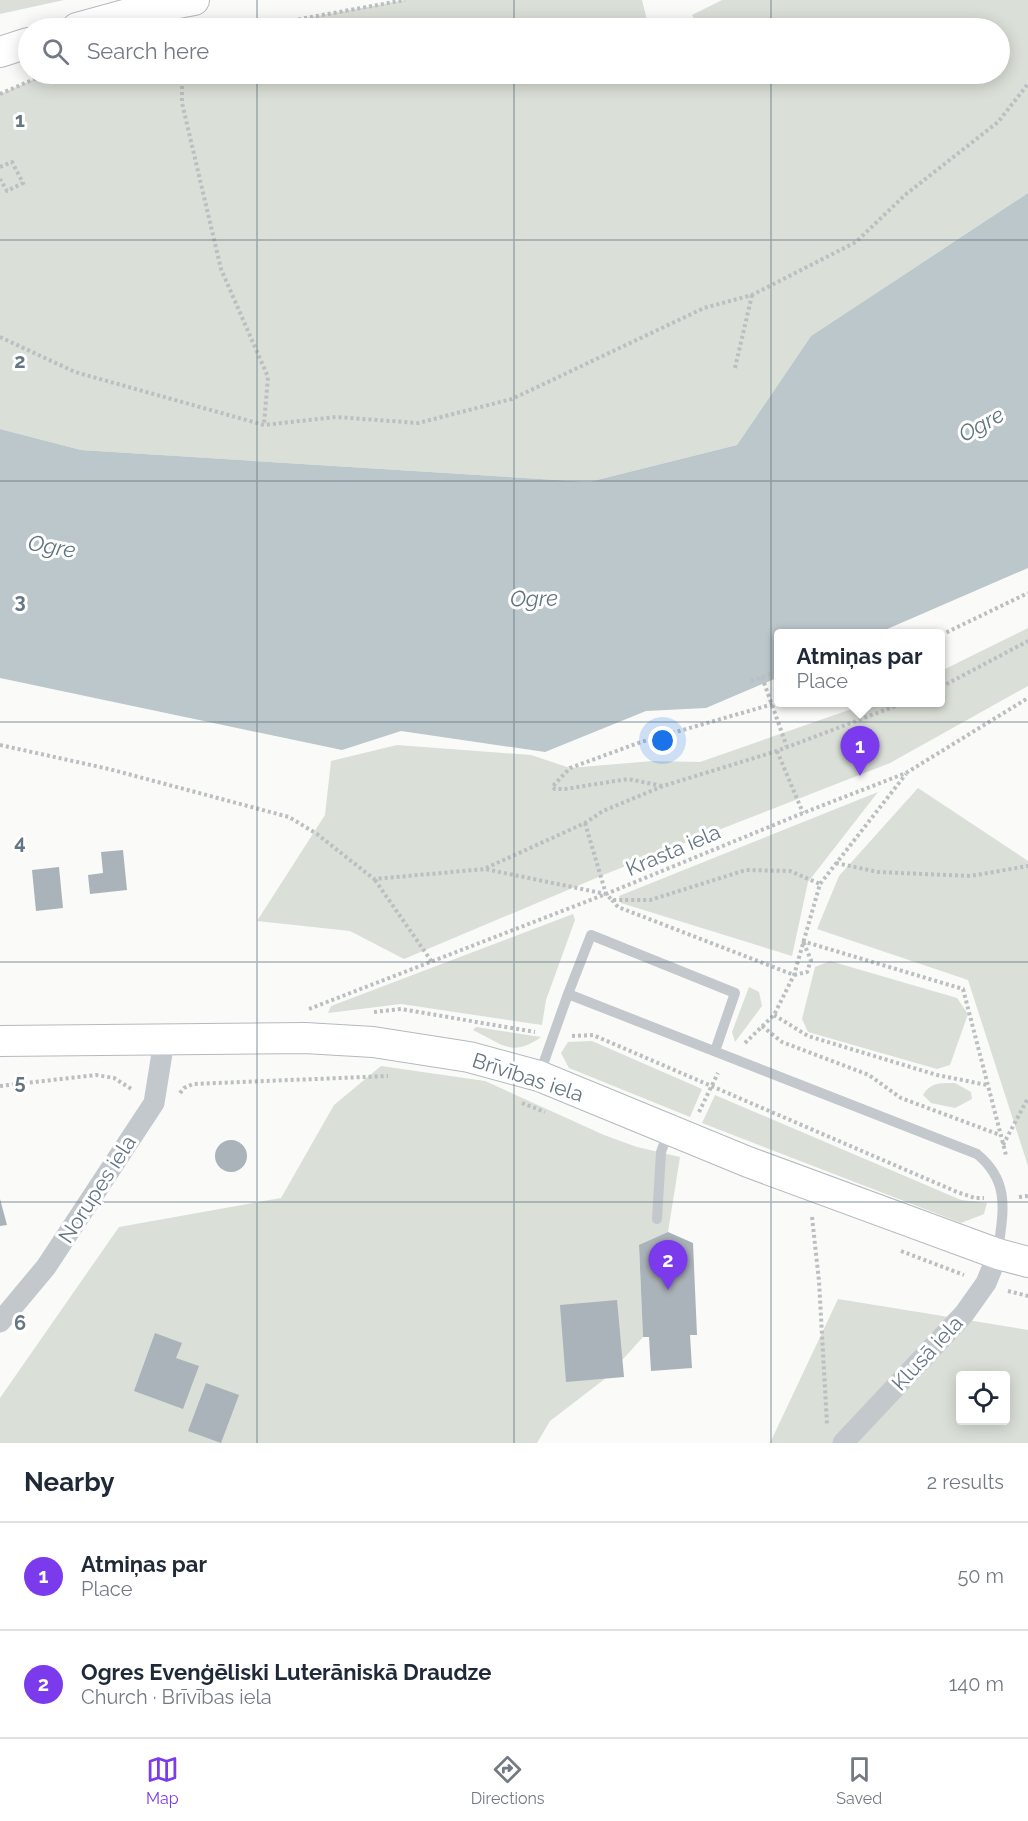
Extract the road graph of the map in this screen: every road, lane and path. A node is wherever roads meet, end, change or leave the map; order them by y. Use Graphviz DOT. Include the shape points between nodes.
graph roads {
  1 [pos="194,0"];
  2 [pos="405,0"];
  3 [pos="113,18"];
  4 [pos="306,18"];
  5 [pos="18,46"];
  6 [pos="0,52"];
  7 [pos="23,84"];
  8 [pos="182,84"];
  9 [pos="1028,84"];
  10 [pos="0,94"];
  11 [pos="0,167"];
  12 [pos="0,179"];
  13 [pos="752,295"];
  14 [pos="0,338"];
  15 [pos="735,368"];
  16 [pos="264,425"];
  17 [pos="1028,593"];
  18 [pos="945,633"];
  19 [pos="1028,641"];
  20 [pos="772,673"];
  21 [pos="762,677"];
  22 [pos="751,681"];
  23 [pos="945,685"];
  24 [pos="1028,698"];
  25 [pos="772,706"];
  26 [pos="893,707"];
  27 [pos="0,745"];
  28 [pos="787,747"];
  29 [pos="777,751"];
  30 [pos="906,773"];
  31 [pos="663,786"];
  32 [pos="803,813"];
  33 [pos="585,823"];
  34 [pos="836,863"];
  35 [pos="1028,866"];
  36 [pos="485,869"];
  37 [pos="374,879"];
  38 [pos="820,884"];
  39 [pos="606,894"];
  40 [pos="612,900"];
  41 [pos="802,941"];
  42 [pos="432,962"];
  43 [pos="794,975"];
  44 [pos="568,994"];
  45 [pos="317,1005"];
  46 [pos="371,1012"];
  47 [pos="774,1015"];
  48 [pos="762,1026"];
  49 [pos="553,1035"];
  50 [pos="0,1041"];
  51 [pos="164,1041"];
  52 [pos="715,1051"];
  53 [pos="731,1057"];
  54 [pos="539,1076"];
  55 [pos="396,1077"];
  56 [pos="307,1078"];
  57 [pos="987,1085"];
  58 [pos="710,1087"];
  59 [pos="1028,1098"];
  60 [pos="516,1101"];
  61 [pos="549,1114"];
  62 [pos="679,1134"];
  63 [pos="1000,1135"];
  64 [pos="1003,1145"];
  65 [pos="1008,1166"];
  66 [pos="1028,1196"];
  67 [pos="1004,1198"];
  68 [pos="812,1213"];
  69 [pos="657,1219"];
  70 [pos="998,1254"];
  71 [pos="1028,1262"];
  72 [pos="0,1322"];
  73 [pos="836,1437"];
  1 -- 3 [label="main road"];
  2 -- 4 [label="path"];
  5 -- 6 [label="main road"];
  7 -- 10 [label="path"];
  8 -- 16 [label="path" via="182,103 221,269 268,378"];
  9 -- 13 [label="path" via="998,122 905,195 856,242"];
  11 -- 12 [label="path" via="12,162 23,183 7,191"];
  13 -- 15 [label="path"];
  13 -- 16 [label="path" via="704,308 512,399 418,423 336,417"];
  14 -- 16 [label="path" via="75,372"];
  17 -- 18 [label="path"];
  19 -- 23 [label="path"];
  20 -- 21 [label="path"];
  21 -- 22 [label="path"];
  21 -- 25 [label="path"];
  24 -- 30 [label="path, Krasta iela"];
  25 -- 28 [label="path"];
  25 -- 31 [label="path" via="641,742 580,764 559,776 552,787 565,789 628,779"];
  26 -- 28 [label="path"];
  27 -- 37 [label="path" via="109,769 289,817"];
  28 -- 29 [label="path"];
  29 -- 31 [label="path"];
  29 -- 32 [label="path"];
  30 -- 32 [label="path, Krasta iela"];
  30 -- 34 [label="path"];
  31 -- 33 [label="path" via="603,811"];
  32 -- 39 [label="path, Krasta iela"];
  33 -- 36 [label="path"];
  33 -- 39 [label="path"];
  34 -- 35 [label="path" via="878,872 970,876"];
  34 -- 38 [label="path"];
  36 -- 37 [label="path"];
  36 -- 39 [label="path"];
  37 -- 42 [label="path"];
  38 -- 40 [label="path" via="790,871 746,870 650,900"];
  38 -- 41 [label="path"];
  39 -- 40 [label="path"];
  39 -- 42 [label="path, Krasta iela"];
  40 -- 43 [label="path" via="618,907"];
  41 -- 43 [label="path"];
  41 -- 43 [label="path" via="811,960 807,972"];
  41 -- 57 [label="path" via="963,989"];
  42 -- 45 [label="path, Krasta iela"];
  43 -- 47 [label="path"];
  44 -- 49 [label="lane"];
  44 -- 52 [label="lane"];
  44 -- 52 [label="lane" via="591,935 735,993"];
  46 -- 49 [label="path" via="401,1009"];
  47 -- 48 [label="path"];
  47 -- 57 [label="path" via="808,1036 937,1075"];
  48 -- 53 [label="path"];
  48 -- 63 [label="path" via="782,1042 868,1075 901,1098"];
  49 -- 54 [label="lane"];
  49 -- 58 [label="path" via="593,1035"];
  50 -- 51 [label="main road, Brīvības iela"];
  51 -- 54 [label="main road, Brīvības iela" via="305,1038 373,1042 469,1057"];
  51 -- 72 [label="street, Norupes iela" via="154,1103 46,1267"];
  52 -- 53 [label="lane"];
  53 -- 58 [label="path"];
  53 -- 67 [label="lane" via="977,1154 991,1165"];
  54 -- 62 [label="main road, Brīvības iela"];
  55 -- 56 [label="path"];
  57 -- 63 [label="path"];
  58 -- 62 [label="path"];
  58 -- 67 [label="path" via="966,1195"];
  59 -- 64 [label="path"];
  60 -- 61 [label="path"];
  62 -- 69 [label="lane" via="661,1152"];
  62 -- 70 [label="main road, Brīvības iela"];
  63 -- 64 [label="path"];
  64 -- 65 [label="path"];
  66 -- 67 [label="path"];
  67 -- 70 [label="lane"];
  68 -- 73 [label="path"];
  70 -- 71 [label="main road, Brīvības iela"];
  70 -- 73 [label="street, Klusā iela" via="986,1283 964,1314"];
}
